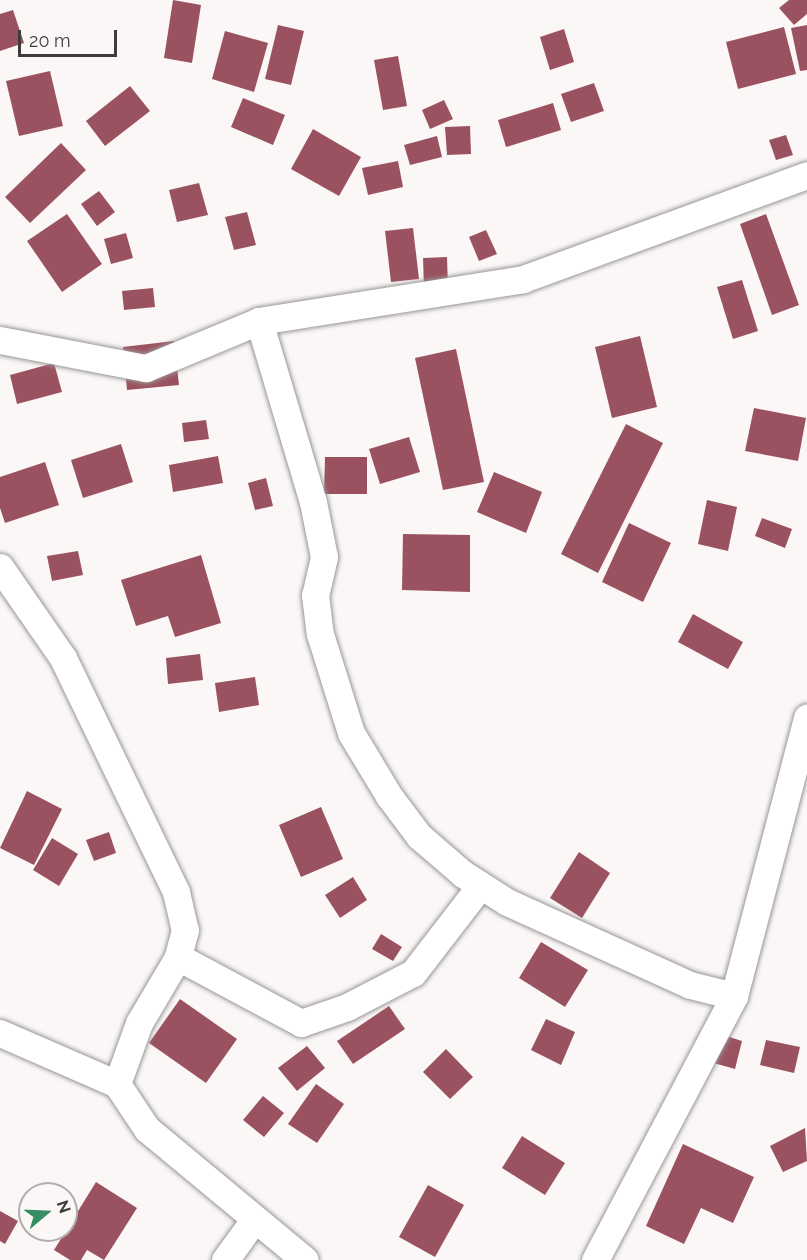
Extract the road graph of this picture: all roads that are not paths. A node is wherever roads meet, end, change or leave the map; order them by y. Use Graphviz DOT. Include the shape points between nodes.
graph roads {
  1 [pos="807,176"];
  2 [pos="259,321"];
  3 [pos="0,340"];
  4 [pos="0,567"];
  5 [pos="807,717"];
  6 [pos="480,886"];
  7 [pos="178,957"];
  8 [pos="734,996"];
  9 [pos="0,1033"];
  10 [pos="117,1084"];
  11 [pos="254,1220"];
  12 [pos="225,1260"];
  13 [pos="305,1260"];
  14 [pos="595,1260"];
  1 -- 2 [label="street" via="523,279"];
  2 -- 3 [label="street" via="146,368"];
  2 -- 6 [label="street" via="313,502 324,557 315,595 320,634 351,733 419,836"];
  4 -- 7 [label="street" via="63,658 176,892 185,930"];
  5 -- 8 [label="street"];
  6 -- 7 [label="street" via="413,973 347,1007 301,1023"];
  6 -- 8 [label="street" via="690,985"];
  7 -- 10 [label="street" via="138,1023"];
  8 -- 14 [label="street"];
  9 -- 10 [label="street"];
  10 -- 11 [label="street" via="147,1129"];
  11 -- 12 [label="street"];
  11 -- 13 [label="street"];
}
